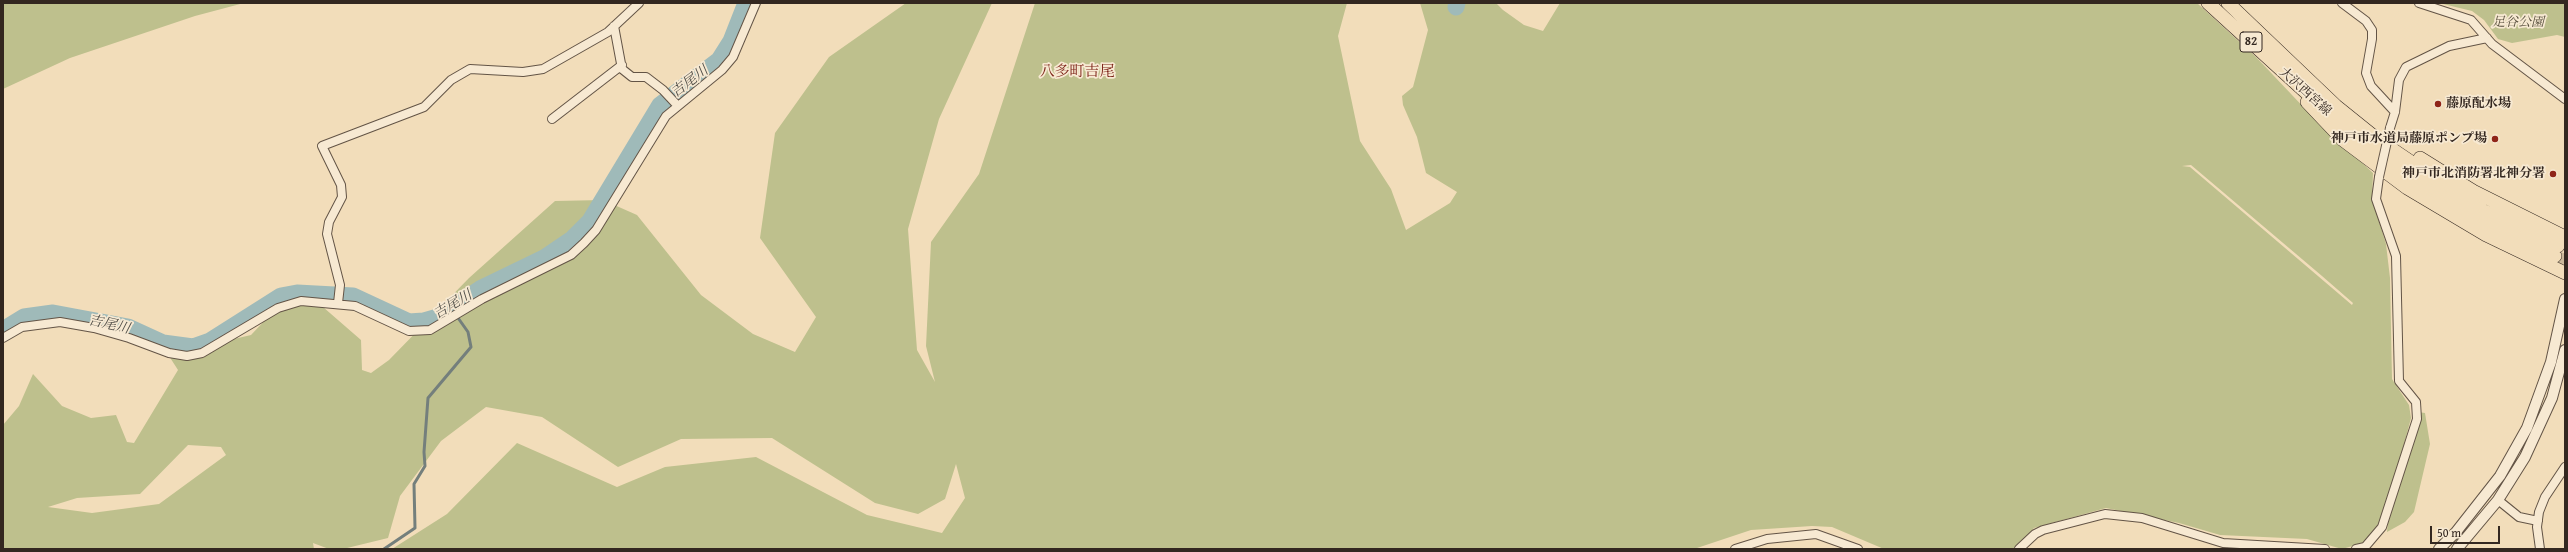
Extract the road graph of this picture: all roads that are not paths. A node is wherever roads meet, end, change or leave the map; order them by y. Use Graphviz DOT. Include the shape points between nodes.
graph roads {
  1 [pos="639,3"];
  2 [pos="756,3"];
  3 [pos="2208,3"];
  4 [pos="2228,3"];
  5 [pos="2342,3"];
  6 [pos="2419,3"];
  7 [pos="614,26"];
  8 [pos="2487,38"];
  9 [pos="622,64"];
  10 [pos="2295,76"];
  11 [pos="2565,99"];
  12 [pos="677,105"];
  13 [pos="2395,112"];
  14 [pos="552,119"];
  15 [pos="2559,246"];
  16 [pos="2565,273"];
  17 [pos="2565,300"];
  18 [pos="338,301"];
  19 [pos="3,338"];
  20 [pos="2565,350"];
  21 [pos="2565,468"];
  22 [pos="2498,500"];
  23 [pos="2538,521"];
  24 [pos="1735,549"];
  25 [pos="1858,549"];
  26 [pos="2020,549"];
  27 [pos="2325,549"];
  28 [pos="2356,549"];
  29 [pos="2439,549"];
  30 [pos="2457,549"];
  31 [pos="2540,549"];
  1 -- 7 [label="street"];
  2 -- 12 [label="street" via="733,56 709,82"];
  3 -- 10 [label="main road, 大沢西宮線 / 82"];
  4 -- 10 [label="main road, 大沢西宮線 / 82"];
  5 -- 13 [label="street" via="2366,21 2372,30 2366,73 2371,86"];
  6 -- 8 [label="street" via="2471,20"];
  7 -- 9 [label="street"];
  7 -- 18 [label="street" via="543,70 523,72 470,69 451,80 424,107 322,146 341,185 342,197 329,222 327,234 340,285"];
  8 -- 11 [label="street"];
  8 -- 13 [label="street" via="2449,46 2406,67 2399,80"];
  9 -- 12 [label="street" via="622,68 632,77 646,77"];
  9 -- 14 [label="street"];
  10 -- 15 [label="main road"];
  10 -- 15 [label="main road, 大沢西宮線 / 82" via="2358,139 2401,171 2488,224"];
  10 -- 16 [label="main road" via="2310,106 2326,124 2343,140 2407,188 2486,235"];
  12 -- 18 [label="street" via="666,116 596,230 571,255 482,299 430,330 409,331 369,311"];
  13 -- 28 [label="street, bridge" via="2376,190 2379,210 2396,256 2399,381 2416,402 2417,418 2382,527 2365,547"];
  17 -- 29 [label="street" via="2551,362 2527,428 2500,476 2471,514"];
  18 -- 19 [label="street" via="301,301 278,308 202,353 187,356 170,353 94,328 60,322 22,327"];
  20 -- 22 [label="street" via="2552,398 2537,434"];
  21 -- 23 [label="street" via="2545,497"];
  22 -- 23 [label="street" via="2519,516"];
  22 -- 30 [label="street"];
  23 -- 31 [label="street"];
  24 -- 25 [label="street" via="1768,539 1816,534"];
  26 -- 27 [label="street" via="2035,534 2043,530 2104,514 2142,518 2222,543"];
}
